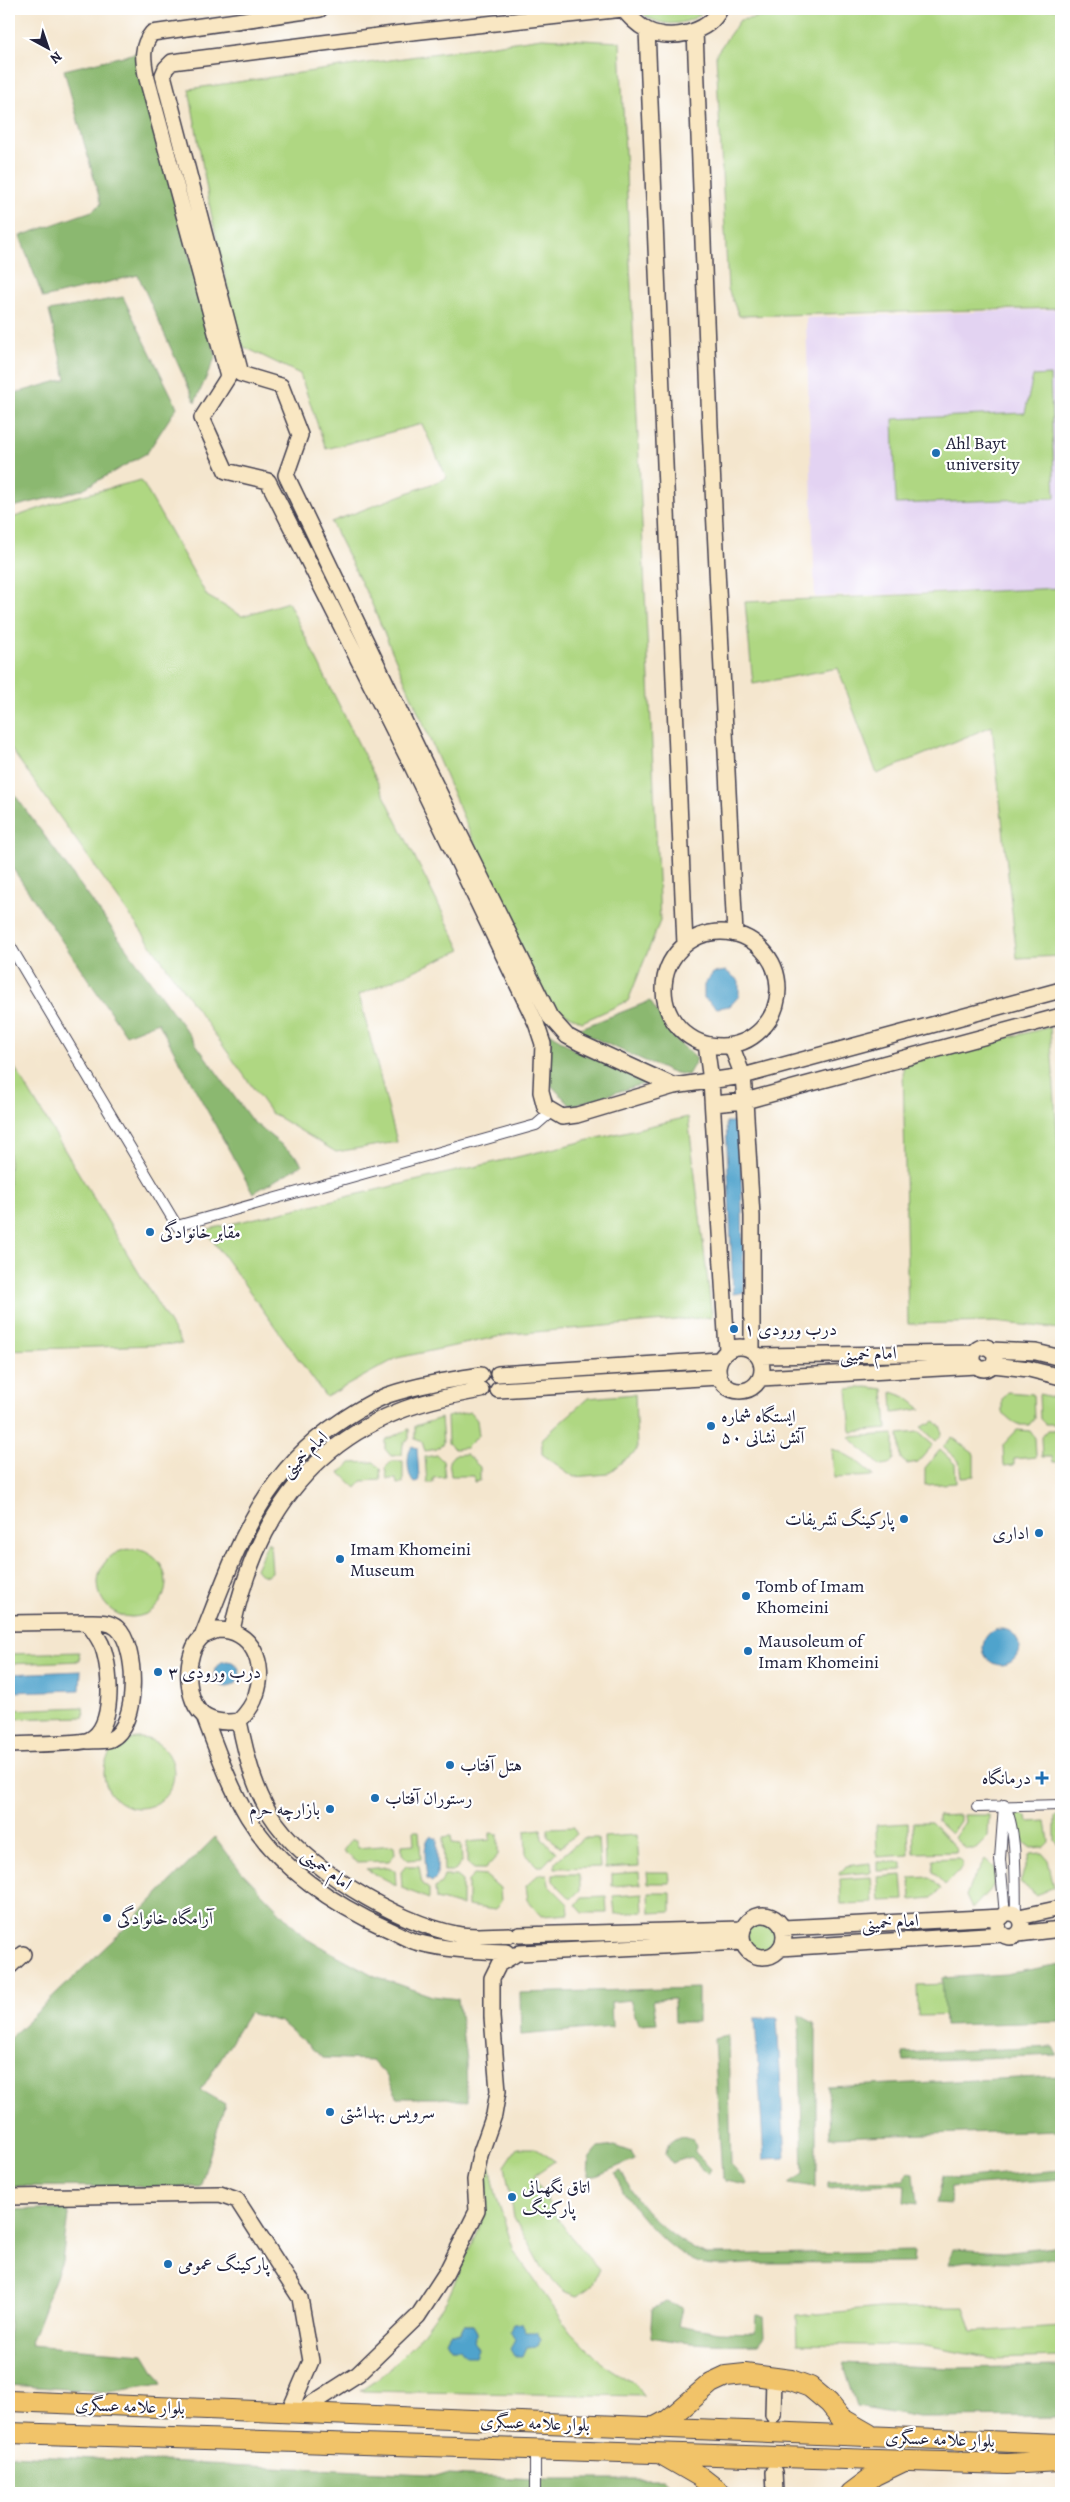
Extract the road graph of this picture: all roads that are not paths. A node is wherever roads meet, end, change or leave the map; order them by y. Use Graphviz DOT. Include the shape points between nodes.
graph roads {
  1 [pos="320,9"];
  2 [pos="623,9"];
  3 [pos="720,9"];
  4 [pos="647,30"];
  5 [pos="695,31"];
  6 [pos="234,375"];
  7 [pos="286,475"];
  8 [pos="268,481"];
  9 [pos="736,934"];
  10 [pos="9,944"];
  11 [pos="685,946"];
  12 [pos="1061,990"];
  13 [pos="1012,1003"];
  14 [pos="1061,1016"];
  15 [pos="1020,1027"];
  16 [pos="706,1044"];
  17 [pos="732,1045"];
  18 [pos="743,1076"];
  19 [pos="711,1081"];
  20 [pos="674,1086"];
  21 [pos="745,1101"];
  22 [pos="713,1104"];
  23 [pos="551,1112"];
  24 [pos="991,1350"];
  25 [pos="756,1353"];
  26 [pos="723,1355"];
  27 [pos="1061,1358"];
  28 [pos="975,1360"];
  29 [pos="992,1365"];
  30 [pos="481,1374"];
  31 [pos="498,1374"];
  32 [pos="719,1377"];
  33 [pos="1061,1377"];
  34 [pos="761,1378"];
  35 [pos="481,1390"];
  36 [pos="498,1390"];
  37 [pos="87,1622"];
  38 [pos="9,1623"];
  39 [pos="232,1630"];
  40 [pos="202,1637"];
  41 [pos="204,1716"];
  42 [pos="240,1721"];
  43 [pos="88,1741"];
  44 [pos="9,1745"];
  45 [pos="1004,1805"];
  46 [pos="1061,1805"];
  47 [pos="977,1807"];
  48 [pos="1061,1908"];
  49 [pos="1010,1916"];
  50 [pos="783,1928"];
  51 [pos="1061,1929"];
  52 [pos="1002,1934"];
  53 [pos="1018,1934"];
  54 [pos="514,1935"];
  55 [pos="742,1936"];
  56 [pos="780,1948"];
  57 [pos="513,1953"];
  58 [pos="23,1954"];
  59 [pos="9,1967"];
  60 [pos="9,2197"];
  61 [pos="774,2378"];
  62 [pos="9,2402"];
  63 [pos="158,2407"];
  64 [pos="293,2413"];
  65 [pos="773,2415"];
  66 [pos="655,2428"];
  67 [pos="9,2433"];
  68 [pos="873,2436"];
  69 [pos="156,2437"];
  70 [pos="1061,2438"];
  71 [pos="1032,2443"];
  72 [pos="1061,2444"];
  73 [pos="535,2449"];
  74 [pos="660,2453"];
  75 [pos="907,2460"];
  76 [pos="1061,2461"];
  77 [pos="1007,2464"];
  78 [pos="1061,2469"];
  79 [pos="774,2472"];
  80 [pos="535,2493"];
  81 [pos="721,2493"];
  82 [pos="774,2493"];
  83 [pos="850,2493"];
  1 -- 6 [label="street" via="152,33 144,48 146,75"];
  2 -- 4 [label="street"];
  2 -- 6 [label="street" via="172,62 163,76"];
  3 -- 5 [label="street" via="708,24"];
  4 -- 5 [label="street" via="662,35"];
  4 -- 11 [label="street"];
  5 -- 9 [label="street" via="710,426"];
  6 -- 7 [label="street" via="281,386 300,435"];
  6 -- 8 [label="street" via="202,418 226,471"];
  7 -- 8 [label="street"];
  7 -- 20 [label="street" via="550,1017 567,1036"];
  8 -- 23 [label="street" via="412,766 536,1023 543,1044 541,1092 545,1107"];
  9 -- 11 [label="street" via="709,934"];
  9 -- 17 [label="street" via="764,952 773,966 778,991 772,1016 761,1029 748,1040"];
  10 -- 23 [label="street" via="178,1226 536,1125"];
  11 -- 16 [label="street" via="673,959 666,975 664,993 668,1010 677,1025 690,1037"];
  12 -- 13 [label="street"];
  13 -- 15 [label="street"];
  13 -- 18 [label="street"];
  14 -- 15 [label="street"];
  15 -- 21 [label="street"];
  16 -- 17 [label="street"];
  16 -- 19 [label="street"];
  17 -- 18 [label="street"];
  18 -- 19 [label="street"];
  18 -- 21 [label="street"];
  19 -- 20 [label="street"];
  19 -- 22 [label="street"];
  20 -- 23 [label="street" via="577,1115 562,1117"];
  21 -- 22 [label="street"];
  21 -- 25 [label="street"];
  22 -- 26 [label="street"];
  24 -- 27 [label="street" via="1036,1352"];
  24 -- 28 [label="street" via="982,1347"];
  24 -- 29 [label="street" via="995,1359"];
  25 -- 26 [label="street" via="739,1346"];
  25 -- 28 [label="street, امام خمینی"];
  25 -- 34 [label="street" via="762,1363"];
  26 -- 31 [label="street"];
  26 -- 32 [label="street"];
  28 -- 29 [label="street" via="985,1369"];
  28 -- 34 [label="street, امام خمینی"];
  29 -- 33 [label="street"];
  30 -- 31 [label="street" via="489,1371"];
  30 -- 35 [label="street" via="478,1384"];
  30 -- 40 [label="street, امام خمینی" via="423,1385 387,1396 356,1411 314,1439 260,1503 240,1542"];
  31 -- 36 [label="street" via="501,1380"];
  32 -- 34 [label="street" via="729,1388 743,1391"];
  32 -- 36 [label="street"];
  35 -- 36 [label="street" via="492,1393"];
  35 -- 39 [label="street, امام خمینی" via="440,1398 396,1412 326,1454 298,1481 270,1523 247,1572"];
  37 -- 38 [label="street"];
  37 -- 43 [label="street" via="103,1646 109,1692 101,1731"];
  37 -- 43 [label="street" via="107,1623 122,1634 133,1680 132,1698 116,1735 110,1740"];
  39 -- 40 [label="street" via="218,1630"];
  39 -- 42 [label="street" via="246,1639 258,1664 257,1694"];
  40 -- 41 [label="street" via="192,1653 188,1674 193,1702"];
  41 -- 42 [label="street" via="223,1723"];
  41 -- 57 [label="street, امام خمینی" via="248,1817 271,1848 300,1876 342,1905 414,1942 460,1951"];
  42 -- 54 [label="street, امام خمینی" via="253,1781 271,1815 293,1842 318,1863 354,1890 414,1921 458,1935"];
  43 -- 44 [label="street"];
  45 -- 46 [label="street"];
  45 -- 47 [label="street"];
  45 -- 49 [label="street" via="1009,1814 1012,1841"];
  48 -- 49 [label="street, امام خمینی"];
  49 -- 50 [label="street, امام خمینی"];
  49 -- 52 [label="street" via="999,1924"];
  49 -- 53 [label="street" via="1022,1928"];
  50 -- 55 [label="street" via="774,1918 762,1914 749,1919"];
  50 -- 56 [label="street" via="784,1941"];
  51 -- 53 [label="street"];
  52 -- 53 [label="street" via="1012,1937"];
  52 -- 56 [label="street, امام خمینی"];
  54 -- 55 [label="street, امام خمینی"];
  54 -- 57 [label="street" via="503,1942"];
  55 -- 56 [label="street" via="750,1953 756,1956 770,1956"];
  55 -- 57 [label="street, امام خمینی"];
  57 -- 64 [label="street" via="499,1964 492,1978 498,2091 475,2180 477,2211 446,2273 418,2316 358,2374"];
  58 -- 59 [label="street"];
  60 -- 64 [label="street" via="220,2194 237,2200 300,2298 311,2362"];
  61 -- 65 [label="street"];
  61 -- 66 [label="highway" via="745,2374 726,2376"];
  61 -- 68 [label="highway" via="810,2387 841,2418"];
  62 -- 63 [label="highway, بلوار علامه عسگری"];
  63 -- 64 [label="highway, بلوار علامه عسگری"];
  63 -- 69 [label="highway" via="167,2419 162,2433"];
  64 -- 66 [label="highway, بلوار علامه عسگری"];
  66 -- 68 [label="highway, بلوار علامه عسگری"];
  67 -- 69 [label="highway, بلوار علامه عسگری"];
  68 -- 71 [label="highway, بلوار علامه عسگری"];
  69 -- 73 [label="highway, بلوار علامه عسگری"];
  70 -- 71 [label="highway"];
  71 -- 72 [label="highway, بلوار علامه عسگری"];
  73 -- 74 [label="highway, بلوار علامه عسگری"];
  73 -- 80 [label="street"];
  74 -- 75 [label="highway, بلوار علامه عسگری"];
  74 -- 81 [label="highway"];
  75 -- 77 [label="highway, بلوار علامه عسگری"];
  75 -- 83 [label="highway" via="876,2474"];
  76 -- 77 [label="highway, بلوار علامه عسگری"];
  77 -- 78 [label="highway"];
  79 -- 82 [label="street"];
}
